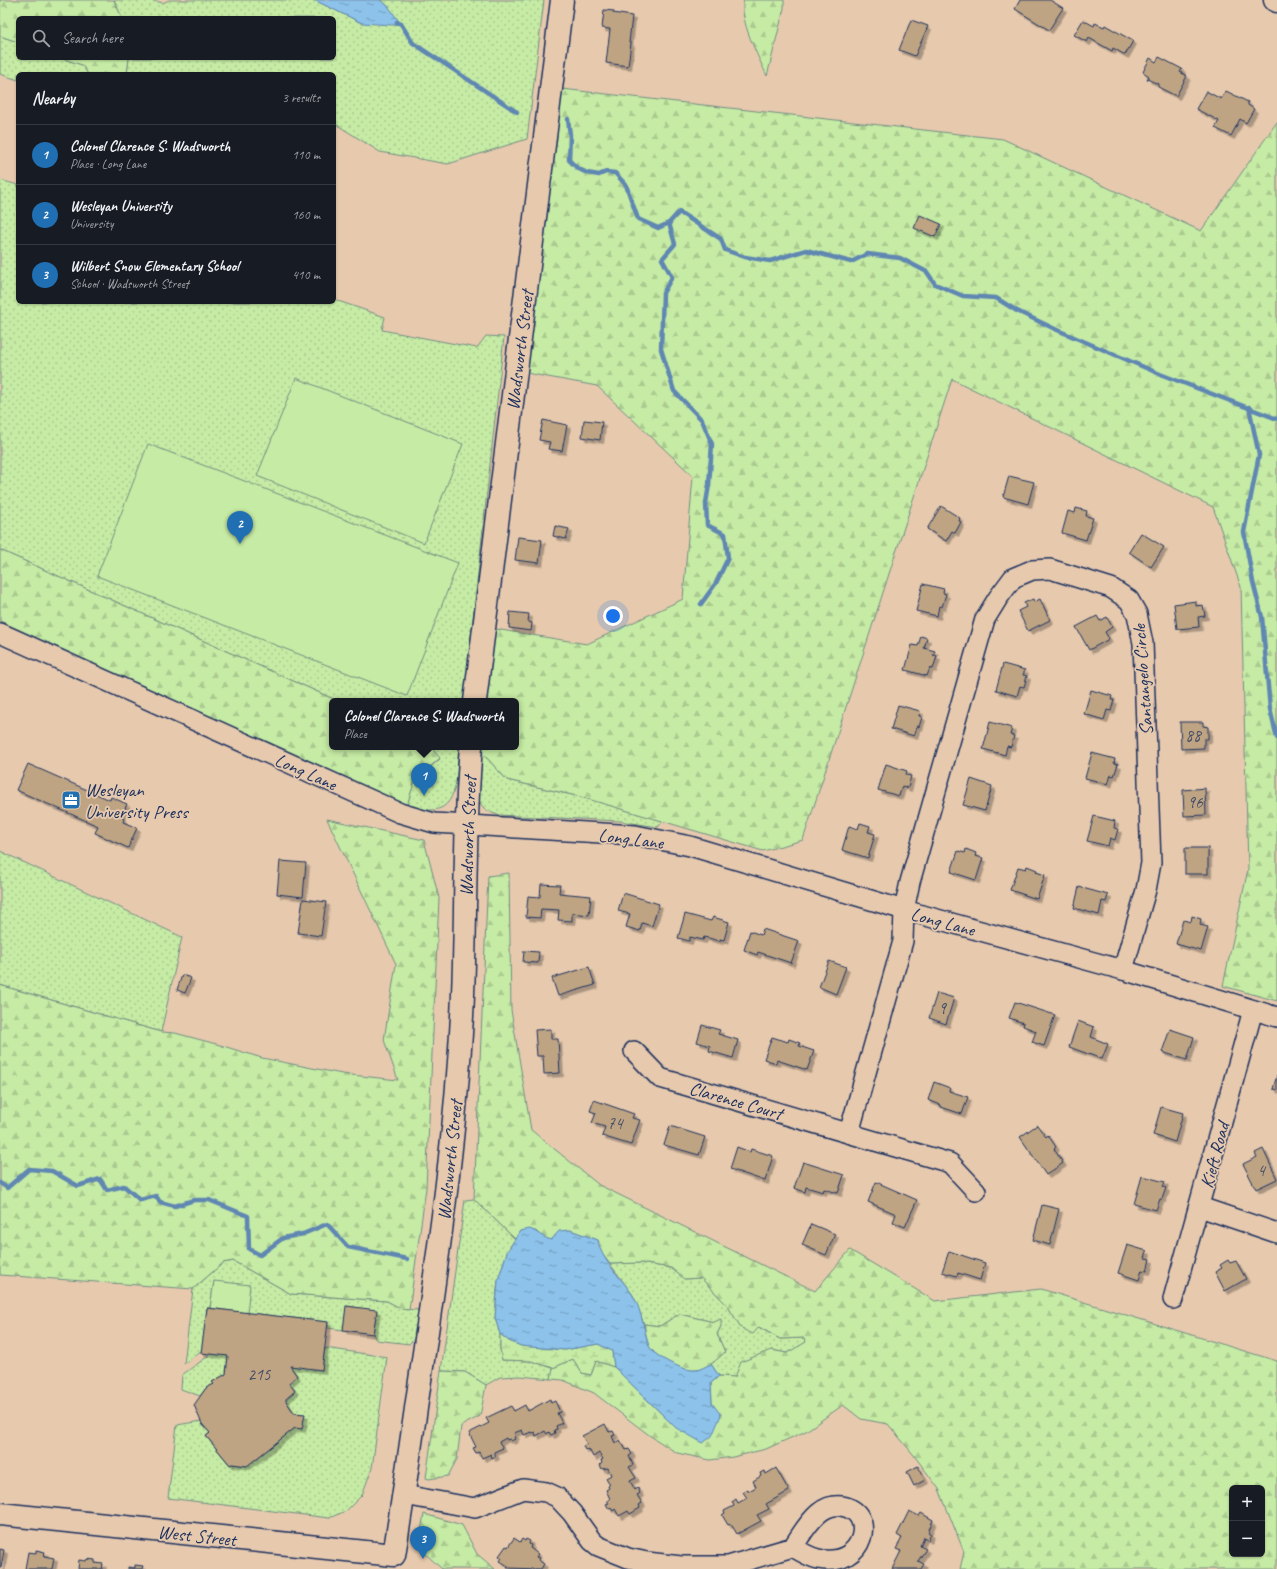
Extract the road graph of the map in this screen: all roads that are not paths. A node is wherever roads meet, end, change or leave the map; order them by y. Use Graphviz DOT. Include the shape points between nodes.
graph roads {
  1 [pos="562,0"];
  2 [pos="0,633"];
  3 [pos="475,698"];
  4 [pos="471,750"];
  5 [pos="466,825"];
  6 [pos="904,910"];
  7 [pos="1123,970"];
  8 [pos="1253,1010"];
  9 [pos="1277,1017"];
  10 [pos="634,1051"];
  11 [pos="849,1133"];
  12 [pos="976,1191"];
  13 [pos="1200,1207"];
  14 [pos="1277,1233"];
  15 [pos="1173,1299"];
  16 [pos="404,1495"];
  17 [pos="0,1514"];
  18 [pos="793,1547"];
  19 [pos="392,1563"];
  1 -- 3 [label="street, Wadsworth Street"];
  2 -- 5 [label="street, Long Lane" via="400,813 434,823"];
  4 -- 5 [label="street, Wadsworth Street"];
  5 -- 6 [label="street, Long Lane" via="635,835 690,846"];
  5 -- 16 [label="street, Wadsworth Street" via="462,1016 452,1134"];
  6 -- 7 [label="street, Long Lane"];
  6 -- 7 [label="street, Santangelo Circle" via="985,619 1013,578 1032,570 1050,569 1111,588 1129,600 1137,614 1143,643 1151,863"];
  6 -- 11 [label="street" via="903,941"];
  7 -- 8 [label="street, Long Lane"];
  8 -- 9 [label="street, Long Lane"];
  8 -- 13 [label="street, Kieft Road"];
  10 -- 11 [label="street, Clarence Court" via="660,1078"];
  11 -- 12 [label="street, Clarence Court" via="950,1163"];
  13 -- 14 [label="street"];
  13 -- 15 [label="street, Kieft Road"];
  16 -- 18 [label="street" via="475,1508 523,1489 546,1492 557,1497 572,1513 592,1542 628,1558 647,1562 681,1566 728,1566"];
  16 -- 19 [label="street, Wadsworth Street"];
  17 -- 19 [label="street, West Street"];
}
